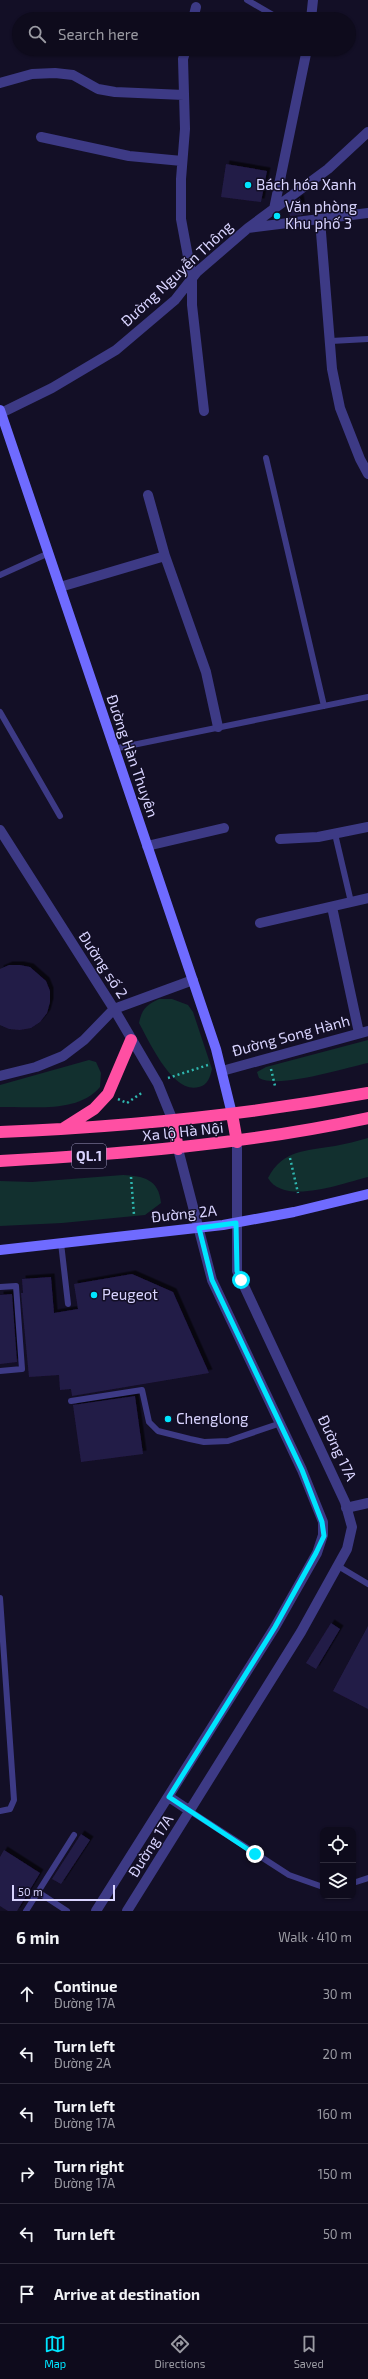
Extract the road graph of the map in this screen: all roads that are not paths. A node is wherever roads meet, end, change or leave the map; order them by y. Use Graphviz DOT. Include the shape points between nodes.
graph roads {
  1 [pos="247,0"];
  2 [pos="313,0"];
  3 [pos="196,7"];
  4 [pos="195,12"];
  5 [pos="268,12"];
  6 [pos="312,12"];
  7 [pos="184,56"];
  8 [pos="306,56"];
  9 [pos="0,84"];
  10 [pos="184,95"];
  11 [pos="368,132"];
  12 [pos="41,137"];
  13 [pos="182,161"];
  14 [pos="274,209"];
  15 [pos="368,213"];
  16 [pos="320,220"];
  17 [pos="248,228"];
  18 [pos="192,278"];
  19 [pos="368,339"];
  20 [pos="331,341"];
  21 [pos="1,411"];
  22 [pos="204,411"];
  23 [pos="266,458"];
  24 [pos="368,474"];
  25 [pos="148,495"];
  26 [pos="49,554"];
  27 [pos="165,556"];
  28 [pos="0,575"];
  29 [pos="60,587"];
  30 [pos="368,697"];
  31 [pos="324,706"];
  32 [pos="0,712"];
  33 [pos="218,727"];
  34 [pos="113,749"];
  35 [pos="60,816"];
  36 [pos="368,827"];
  37 [pos="224,828"];
  38 [pos="0,830"];
  39 [pos="335,834"];
  40 [pos="280,839"];
  41 [pos="147,846"];
  42 [pos="368,898"];
  43 [pos="351,902"];
  44 [pos="332,906"];
  45 [pos="260,923"];
  46 [pos="193,980"];
  47 [pos="114,1010"];
  48 [pos="363,1032"];
  49 [pos="131,1040"];
  50 [pos="222,1070"];
  51 [pos="0,1076"];
  52 [pos="368,1093"];
  53 [pos="232,1114"];
  54 [pos="368,1118"];
  55 [pos="173,1121"];
  56 [pos="62,1129"];
  57 [pos="0,1132"];
  58 [pos="237,1142"];
  59 [pos="178,1149"];
  60 [pos="0,1161"];
  61 [pos="368,1194"];
  62 [pos="236,1223"];
  63 [pos="199,1228"];
  64 [pos="61,1243"];
  65 [pos="0,1250"];
  66 [pos="0,1287"];
  67 [pos="68,1304"];
  68 [pos="0,1370"];
  69 [pos="72,1401"];
  70 [pos="281,1423"];
  71 [pos="368,1503"];
  72 [pos="346,1508"];
  73 [pos="338,1566"];
  74 [pos="368,1584"];
  75 [pos="0,1598"];
  76 [pos="169,1797"];
  77 [pos="0,1811"];
  78 [pos="190,1811"];
  79 [pos="74,1835"];
  80 [pos="368,1878"];
  81 [pos="356,1882"];
  82 [pos="320,1886"];
  83 [pos="38,1892"];
  84 [pos="26,1911"];
  85 [pos="67,1911"];
  86 [pos="96,1911"];
  87 [pos="127,1911"];
  1 -- 5 [label="lane"];
  2 -- 6 [label="street"];
  3 -- 4 [label="street"];
  7 -- 10 [label="street"];
  8 -- 14 [label="street"];
  9 -- 10 [label="street" via="32,74 55,73 73,75 98,89 115,92"];
  10 -- 13 [label="street" via="185,129"];
  11 -- 14 [label="street" via="328,169"];
  12 -- 13 [label="street" via="128,156"];
  13 -- 18 [label="street" via="181,219"];
  14 -- 17 [label="street"];
  15 -- 16 [label="street, Đường Nguyễn Thông"];
  16 -- 17 [label="street, Đường Nguyễn Thông"];
  16 -- 20 [label="street"];
  17 -- 18 [label="street, Đường Nguyễn Thông"];
  18 -- 21 [label="street, Đường Nguyễn Thông" via="175,300 116,350 52,388"];
  18 -- 22 [label="street" via="192,305"];
  19 -- 20 [label="lane"];
  20 -- 24 [label="street" via="332,369 340,408"];
  21 -- 26 [label="street, Đường Hàn Thuyên"];
  23 -- 31 [label="lane"];
  25 -- 27 [label="street"];
  26 -- 28 [label="lane"];
  26 -- 29 [label="street, Đường Hàn Thuyên"];
  27 -- 29 [label="street"];
  27 -- 33 [label="street" via="206,672"];
  29 -- 34 [label="street, Đường Hàn Thuyên"];
  30 -- 31 [label="lane"];
  31 -- 33 [label="lane"];
  32 -- 35 [label="lane"];
  33 -- 34 [label="lane"];
  34 -- 41 [label="street, Đường Hàn Thuyên"];
  36 -- 39 [label="street"];
  37 -- 41 [label="street"];
  38 -- 47 [label="street, Đường số 2"];
  39 -- 40 [label="street"];
  39 -- 43 [label="lane"];
  41 -- 46 [label="street, Đường Hàn Thuyên"];
  42 -- 43 [label="street"];
  43 -- 44 [label="street"];
  44 -- 45 [label="street"];
  44 -- 48 [label="street"];
  46 -- 47 [label="street"];
  46 -- 50 [label="street, Đường Hàn Thuyên"];
  47 -- 49 [label="street, Đường số 2"];
  47 -- 51 [label="street" via="84,1040 63,1056 36,1067"];
  48 -- 50 [label="street, Đường Song Hành"];
  49 -- 55 [label="street, Đường số 2" via="158,1084"];
  49 -- 56 [label="highway" via="108,1094 94,1109"];
  50 -- 53 [label="street, Đường Hàn Thuyên"];
  52 -- 53 [label="highway, Xa lộ Hà Nội / QL.1"];
  53 -- 55 [label="highway, Xa lộ Hà Nội / QL.1"];
  53 -- 58 [label="highway"];
  54 -- 58 [label="highway, Xa lộ Hà Nội / QL.1"];
  55 -- 56 [label="highway, Xa lộ Hà Nội / QL.1"];
  55 -- 59 [label="highway"];
  56 -- 57 [label="highway, Xa lộ Hà Nội / QL.1"];
  58 -- 59 [label="highway, Xa lộ Hà Nội / QL.1"];
  58 -- 62 [label="street, Đường 17A"];
  59 -- 60 [label="highway, Xa lộ Hà Nội / QL.1"];
  59 -- 63 [label="street, Đường 17A"];
  61 -- 62 [label="street, Đường 2A"];
  62 -- 63 [label="street, Đường 2A"];
  62 -- 72 [label="street, Đường 17A" via="237,1271"];
  63 -- 64 [label="street, Đường 2A"];
  63 -- 70 [label="street, Đường 17A" via="212,1280"];
  64 -- 65 [label="street, Đường 2A"];
  64 -- 67 [label="lane"];
  66 -- 68 [label="lane" via="16,1286 22,1369"];
  69 -- 70 [label="lane" via="142,1390 149,1422 158,1431 204,1442 233,1439"];
  70 -- 76 [label="street, Đường 17A" via="317,1506 324,1536 275,1627"];
  71 -- 72 [label="street"];
  72 -- 73 [label="street, Đường 17A" via="352,1527 347,1549"];
  73 -- 74 [label="lane"];
  73 -- 78 [label="street, Đường 17A" via="301,1632"];
  75 -- 77 [label="lane" via="14,1800 10,1809"];
  76 -- 78 [label="street"];
  76 -- 86 [label="street, Đường 17A"];
  78 -- 82 [label="lane" via="289,1875"];
  78 -- 87 [label="street, Đường 17A"];
  79 -- 83 [label="lane"];
  80 -- 81 [label="lane"];
  83 -- 84 [label="lane"];
  83 -- 85 [label="lane"];
}
